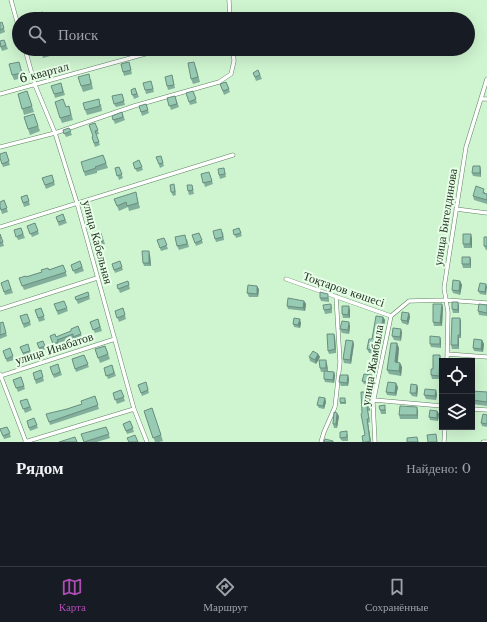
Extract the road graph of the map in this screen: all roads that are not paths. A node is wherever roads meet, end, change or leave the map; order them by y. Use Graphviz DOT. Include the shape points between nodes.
graph roads {
  1 [pos="11,0"];
  2 [pos="229,0"];
  3 [pos="14,12"];
  4 [pos="230,12"];
  5 [pos="27,56"];
  6 [pos="138,56"];
  7 [pos="234,56"];
  8 [pos="487,79"];
  9 [pos="35,85"];
  10 [pos="0,94"];
  11 [pos="481,99"];
  12 [pos="487,100"];
  13 [pos="55,133"];
  14 [pos="0,147"];
  15 [pos="233,155"];
  16 [pos="77,203"];
  17 [pos="456,209"];
  18 [pos="487,213"];
  19 [pos="0,227"];
  20 [pos="97,278"];
  21 [pos="286,279"];
  22 [pos="336,296"];
  23 [pos="446,300"];
  24 [pos="487,303"];
  25 [pos="0,309"];
  26 [pos="391,316"];
  27 [pos="115,338"];
  28 [pos="447,354"];
  29 [pos="487,357"];
  30 [pos="447,358"];
  31 [pos="0,375"];
  32 [pos="374,400"];
  33 [pos="439,406"];
  34 [pos="134,409"];
  35 [pos="475,409"];
  36 [pos="487,410"];
  37 [pos="445,430"];
  38 [pos="25,442"];
  39 [pos="147,442"];
  40 [pos="321,442"];
  41 [pos="375,442"];
  42 [pos="444,442"];
  43 [pos="483,442"];
  44 [pos="487,442"];
  1 -- 3 [label="street"];
  2 -- 4 [label="street"];
  5 -- 9 [label="street, улица Кабельная"];
  6 -- 9 [label="street, 6 квартал"];
  7 -- 13 [label="street" via="231,74 219,82 134,106"];
  8 -- 11 [label="street, улица Бигелдинова"];
  9 -- 10 [label="street, 6 квартал"];
  9 -- 13 [label="street, улица Кабельная"];
  11 -- 12 [label="street"];
  11 -- 17 [label="street, улица Бигелдинова" via="466,147"];
  13 -- 14 [label="street"];
  13 -- 16 [label="street, улица Кабельная"];
  15 -- 16 [label="street"];
  16 -- 19 [label="street"];
  16 -- 20 [label="street, улица Кабельная"];
  17 -- 18 [label="street"];
  17 -- 23 [label="street, улица Бигелдинова" via="444,288"];
  20 -- 25 [label="street"];
  20 -- 27 [label="street, улица Кабельная"];
  21 -- 22 [label="street, Тоқтаров көшесі"];
  22 -- 26 [label="street, Тоқтаров көшесі"];
  22 -- 40 [label="street" via="340,362 335,407"];
  23 -- 24 [label="street, Тоқтаров көшесі"];
  23 -- 26 [label="street, Тоқтаров көшесі" via="409,301"];
  23 -- 28 [label="street, улица Бигелдинова"];
  26 -- 32 [label="street, улица Жамбыла"];
  27 -- 31 [label="street, улица Инабатов"];
  27 -- 34 [label="street, улица Кабельная"];
  28 -- 29 [label="street"];
  28 -- 30 [label="street, улица Бигелдинова"];
  31 -- 38 [label="street"];
  32 -- 33 [label="street"];
  32 -- 41 [label="street, улица Жамбыла"];
  34 -- 38 [label="street"];
  34 -- 39 [label="street, улица Кабельная"];
  35 -- 36 [label="street"];
  37 -- 42 [label="street"];
  43 -- 44 [label="street"];
}
